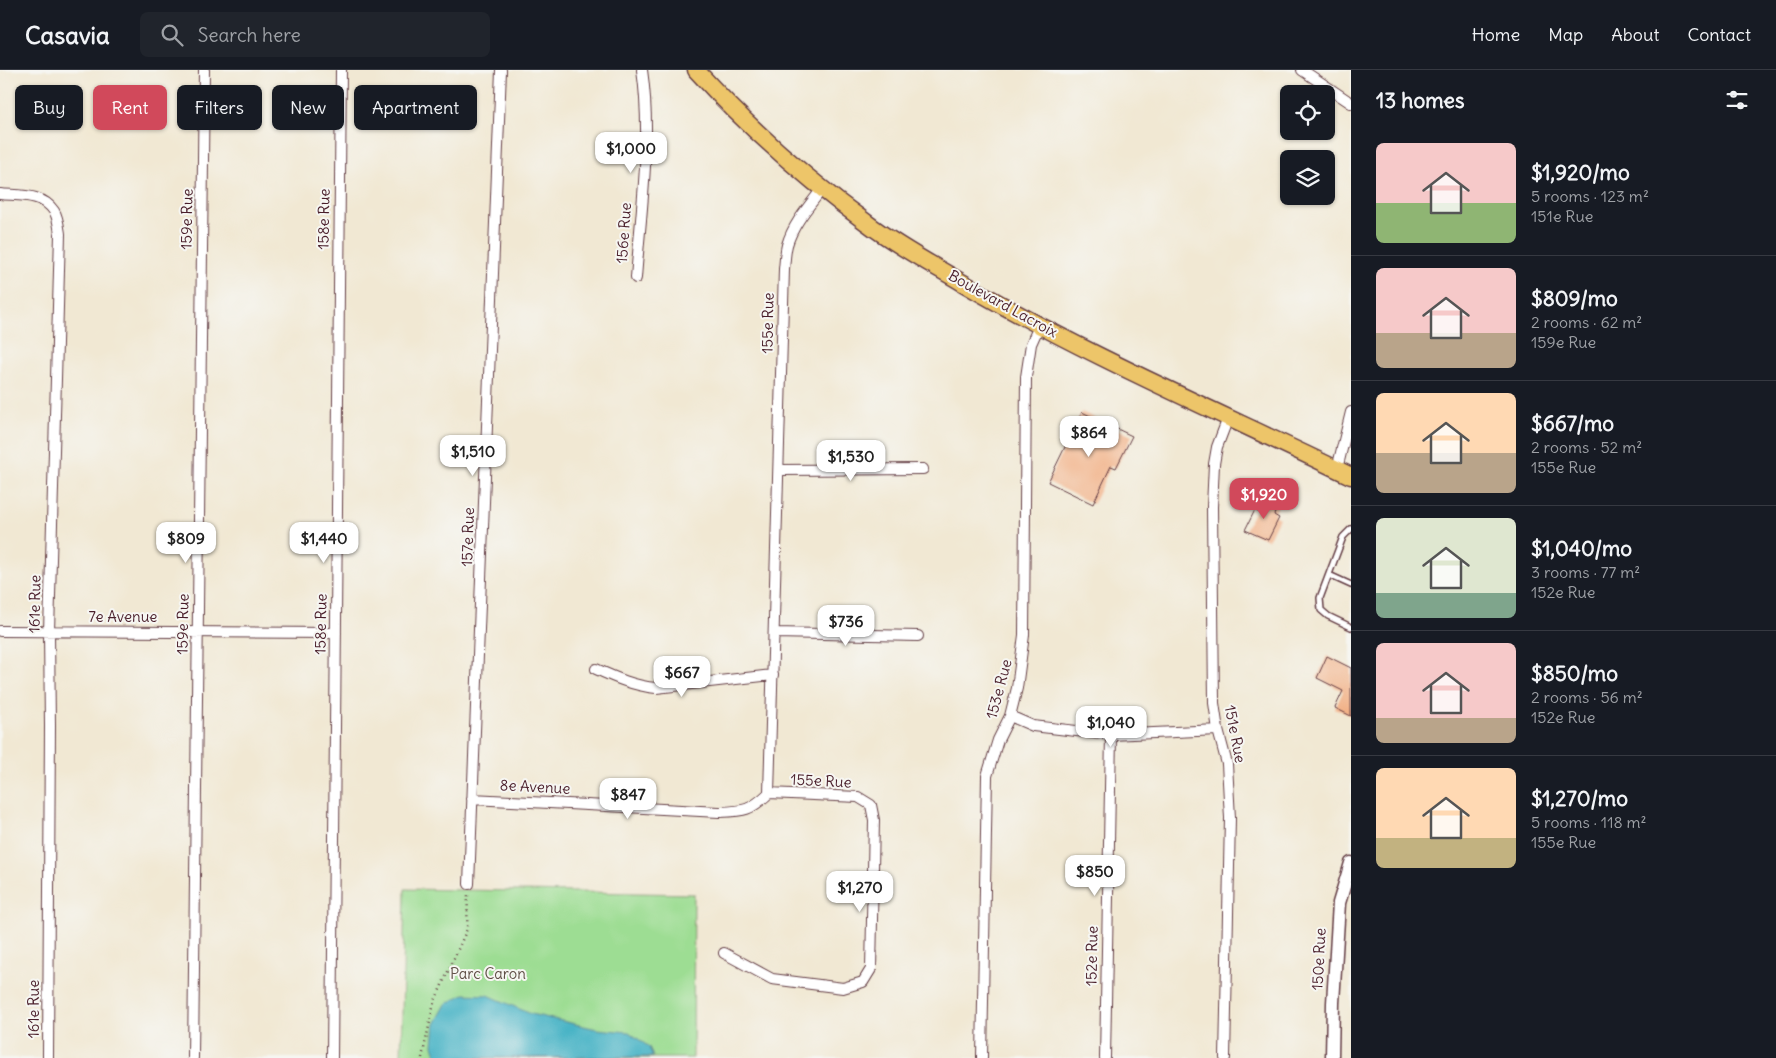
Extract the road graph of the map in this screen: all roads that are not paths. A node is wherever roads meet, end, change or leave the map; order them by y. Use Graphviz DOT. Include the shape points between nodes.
graph roads {
  1 [pos="204,70"];
  2 [pos="341,70"];
  3 [pos="501,70"];
  4 [pos="642,70"];
  5 [pos="696,70"];
  6 [pos="1302,70"];
  7 [pos="1351,103"];
  8 [pos="822,188"];
  9 [pos="0,194"];
  10 [pos="636,278"];
  11 [pos="1039,326"];
  12 [pos="1351,412"];
  13 [pos="1228,418"];
  14 [pos="924,469"];
  15 [pos="779,470"];
  16 [pos="1344,473"];
  17 [pos="1351,529"];
  18 [pos="1329,575"];
  19 [pos="1351,585"];
  20 [pos="1351,627"];
  21 [pos="0,631"];
  22 [pos="49,632"];
  23 [pos="198,632"];
  24 [pos="336,633"];
  25 [pos="775,633"];
  26 [pos="918,636"];
  27 [pos="596,669"];
  28 [pos="774,675"];
  29 [pos="1010,716"];
  30 [pos="1218,730"];
  31 [pos="1111,736"];
  32 [pos="769,793"];
  33 [pos="472,799"];
  34 [pos="1351,863"];
  35 [pos="469,884"];
  36 [pos="724,953"];
  37 [pos="48,1058"];
  38 [pos="193,1058"];
  39 [pos="332,1058"];
  40 [pos="982,1058"];
  41 [pos="1105,1058"];
  42 [pos="1225,1058"];
  43 [pos="1332,1058"];
  1 -- 23 [label="street, 159e Rue"];
  2 -- 24 [label="street, 158e Rue"];
  3 -- 33 [label="street, 157e Rue"];
  4 -- 10 [label="street, 156e Rue" via="647,126"];
  5 -- 8 [label="main road, Boulevard Lacroix" via="746,124"];
  6 -- 7 [label="street"];
  8 -- 11 [label="main road, Boulevard Lacroix" via="868,224 918,256"];
  8 -- 15 [label="street, 155e Rue" via="797,222 787,246"];
  9 -- 22 [label="street, 161e Rue" via="40,199 55,212 60,234"];
  11 -- 13 [label="main road, Boulevard Lacroix"];
  11 -- 29 [label="street, 153e Rue" via="1026,377 1024,635"];
  12 -- 16 [label="street"];
  13 -- 16 [label="main road, Boulevard Lacroix"];
  13 -- 30 [label="street, 151e Rue" via="1217,447 1212,507 1214,703"];
  14 -- 15 [label="street"];
  15 -- 25 [label="street, 155e Rue"];
  17 -- 18 [label="lane" via="1343,537"];
  18 -- 19 [label="lane"];
  18 -- 20 [label="lane" via="1320,598 1321,610"];
  21 -- 22 [label="street, 7e Avenue"];
  22 -- 23 [label="street, 7e Avenue"];
  22 -- 37 [label="street, 161e Rue"];
  23 -- 24 [label="street, 7e Avenue"];
  23 -- 38 [label="street, 159e Rue"];
  24 -- 39 [label="street, 158e Rue"];
  25 -- 26 [label="street"];
  25 -- 28 [label="street, 155e Rue"];
  27 -- 28 [label="street" via="628,683 656,688"];
  28 -- 32 [label="street, 155e Rue"];
  29 -- 31 [label="street" via="1033,726"];
  29 -- 40 [label="street, 153e Rue" via="998,740 987,776"];
  30 -- 31 [label="street"];
  30 -- 42 [label="street, 151e Rue" via="1227,764 1230,818"];
  31 -- 41 [label="street, 152e Rue"];
  32 -- 33 [label="street, 8e Avenue" via="751,808 719,812"];
  32 -- 36 [label="street, 155e Rue" via="858,798 871,805 874,820 871,969 862,982 843,988 772,979"];
  33 -- 35 [label="street, 157e Rue"];
  34 -- 43 [label="street, 150e Rue" via="1339,903"];
}
